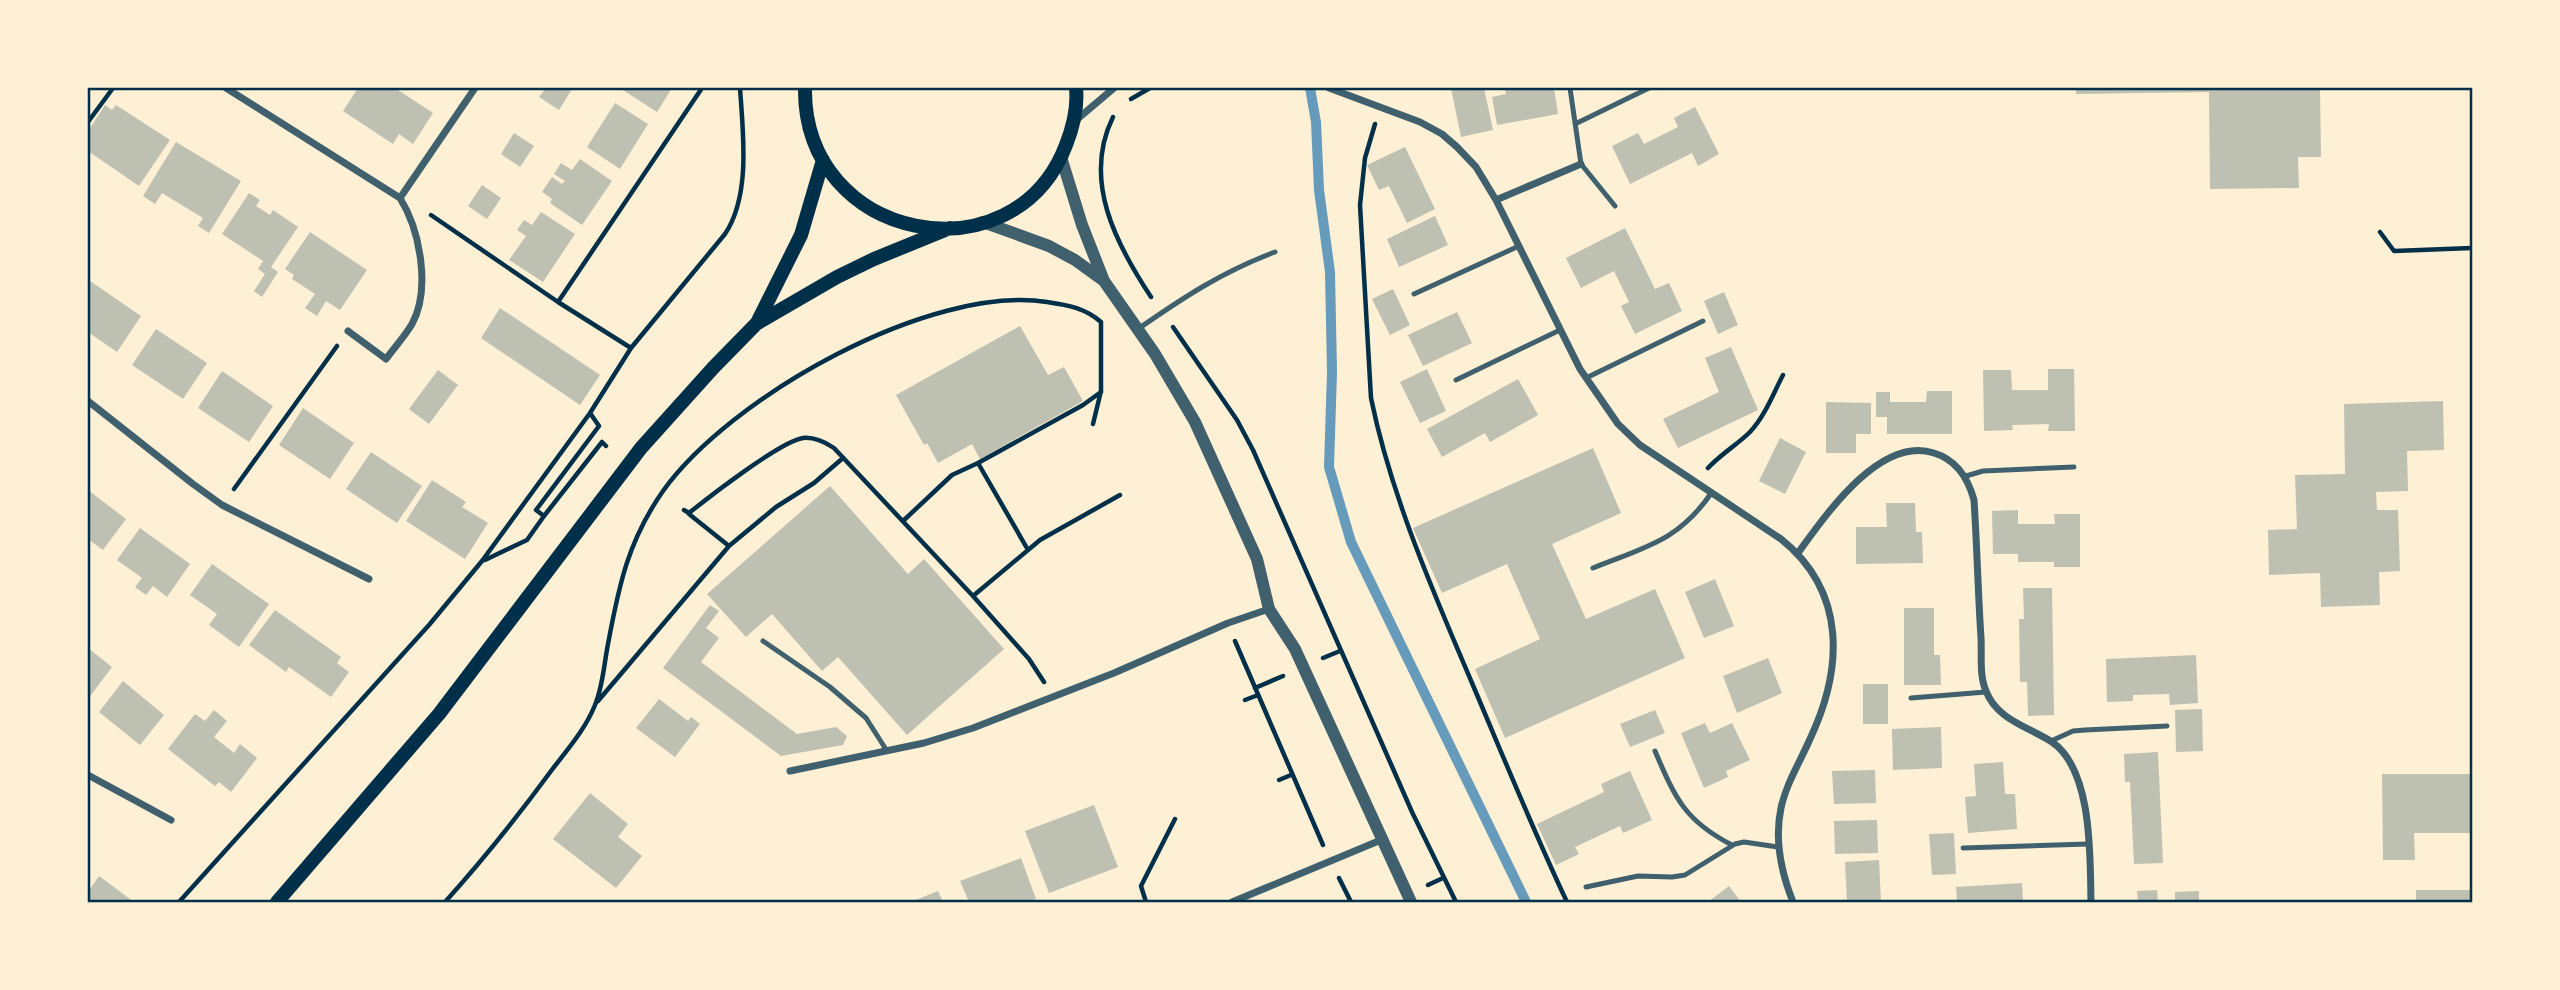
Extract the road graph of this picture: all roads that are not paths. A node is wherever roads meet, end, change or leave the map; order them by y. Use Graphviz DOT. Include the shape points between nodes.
graph roads {
  1 [pos="226,88"];
  2 [pos="475,88"];
  3 [pos="798,88"];
  4 [pos="805,88"];
  5 [pos="1076,88"];
  6 [pos="1114,88"];
  7 [pos="1329,88"];
  8 [pos="1570,88"];
  9 [pos="1649,88"];
  10 [pos="807,114"];
  11 [pos="1073,122"];
  12 [pos="1575,124"];
  13 [pos="1061,157"];
  14 [pos="823,159"];
  15 [pos="1581,164"];
  16 [pos="400,198"];
  17 [pos="1496,200"];
  18 [pos="1615,206"];
  19 [pos="983,222"];
  20 [pos="950,228"];
  21 [pos="1519,246"];
  22 [pos="1275,252"];
  23 [pos="1104,281"];
  24 [pos="1414,294"];
  25 [pos="1703,321"];
  26 [pos="756,324"];
  27 [pos="1138,328"];
  28 [pos="1560,330"];
  29 [pos="348,331"];
  30 [pos="1586,378"];
  31 [pos="1457,380"];
  32 [pos="88,401"];
  33 [pos="2074,467"];
  34 [pos="1965,476"];
  35 [pos="1712,492"];
  36 [pos="1798,553"];
  37 [pos="1593,568"];
  38 [pos="369,579"];
  39 [pos="1269,609"];
  40 [pos="764,641"];
  41 [pos="1986,692"];
  42 [pos="1911,698"];
  43 [pos="2167,726"];
  44 [pos="2051,741"];
  45 [pos="887,751"];
  46 [pos="1655,751"];
  47 [pos="790,771"];
  48 [pos="88,775"];
  49 [pos="171,820"];
  50 [pos="1381,840"];
  51 [pos="2088,844"];
  52 [pos="1732,845"];
  53 [pos="1777,847"];
  54 [pos="1963,848"];
  55 [pos="1586,887"];
  56 [pos="277,902"];
  57 [pos="1232,902"];
  58 [pos="1412,902"];
  59 [pos="1793,902"];
  60 [pos="2091,902"];
  1 -- 16 [label="street"];
  2 -- 16 [label="street"];
  3 -- 10 [label="street"];
  4 -- 10 [label="main road"];
  5 -- 11 [label="main road"];
  6 -- 11 [label="street"];
  7 -- 17 [label="street" via="1442,134 1476,166"];
  8 -- 12 [label="lane"];
  9 -- 12 [label="lane"];
  10 -- 14 [label="main road"];
  11 -- 13 [label="main road"];
  12 -- 15 [label="lane"];
  13 -- 19 [label="main road" via="1026,199"];
  13 -- 23 [label="street"];
  14 -- 20 [label="main road" via="847,192 870,209 905,224"];
  14 -- 26 [label="main road" via="801,235"];
  15 -- 17 [label="street"];
  15 -- 18 [label="lane"];
  16 -- 29 [label="street" via="418,237 420,253 418,306 412,323 386,359"];
  17 -- 21 [label="street"];
  19 -- 20 [label="main road"];
  19 -- 23 [label="street" via="1049,246"];
  20 -- 26 [label="main road" via="874,258"];
  21 -- 24 [label="lane"];
  21 -- 28 [label="street"];
  22 -- 27 [label="lane" via="1206,283"];
  23 -- 27 [label="street"];
  25 -- 30 [label="lane"];
  26 -- 56 [label="main road" via="652,436 439,714"];
  27 -- 39 [label="street" via="1204,440 1257,559"];
  28 -- 30 [label="street"];
  28 -- 31 [label="lane"];
  30 -- 35 [label="street" via="1618,424 1640,445"];
  32 -- 38 [label="street" via="222,505"];
  33 -- 34 [label="lane" via="1983,471"];
  34 -- 36 [label="street" via="1949,460 1930,451 1897,454 1855,483"];
  34 -- 41 [label="street" via="1974,500"];
  35 -- 36 [label="street"];
  35 -- 37 [label="lane" via="1688,523 1672,535"];
  36 -- 53 [label="street" via="1824,599 1835,649 1826,701 1781,807"];
  39 -- 45 [label="street" via="973,728"];
  39 -- 50 [label="street" via="1295,649"];
  40 -- 45 [label="lane" via="866,718"];
  41 -- 42 [label="lane"];
  41 -- 44 [label="street" via="2011,721"];
  43 -- 44 [label="lane" via="2085,730"];
  44 -- 51 [label="street" via="2075,772"];
  45 -- 47 [label="street"];
  46 -- 52 [label="lane" via="1679,803 1701,827"];
  48 -- 49 [label="street"];
  50 -- 57 [label="street"];
  50 -- 58 [label="street"];
  51 -- 54 [label="lane"];
  51 -- 60 [label="street"];
  52 -- 53 [label="lane" via="1744,842"];
  52 -- 55 [label="lane" via="1685,875 1639,876"];
  53 -- 59 [label="street"];
}
